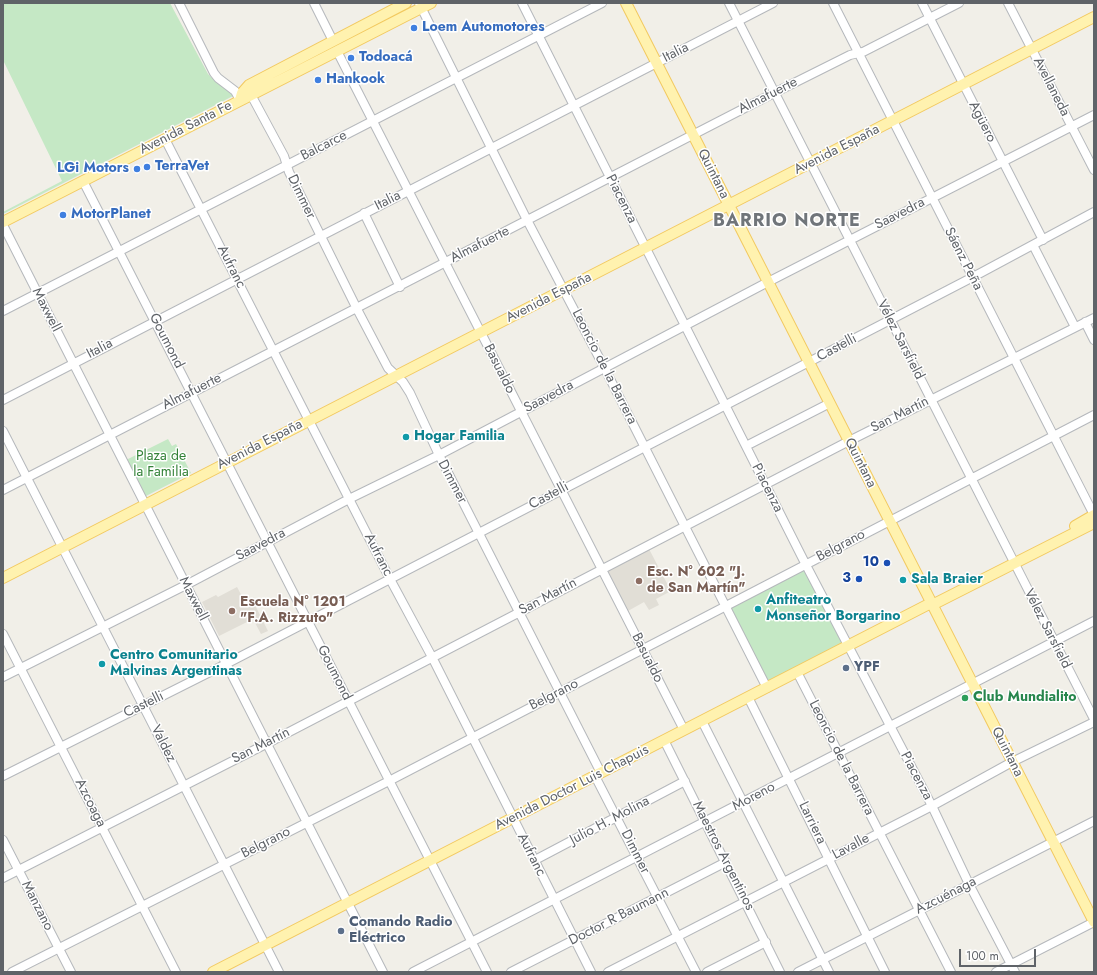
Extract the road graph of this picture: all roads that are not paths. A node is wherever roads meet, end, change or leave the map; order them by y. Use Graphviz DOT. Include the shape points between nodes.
graph roads {
  1 [pos="179,3"];
  2 [pos="314,3"];
  3 [pos="406,3"];
  4 [pos="522,3"];
  5 [pos="602,3"];
  6 [pos="626,3"];
  7 [pos="729,3"];
  8 [pos="773,3"];
  9 [pos="833,3"];
  10 [pos="922,3"];
  11 [pos="959,3"];
  12 [pos="1008,3"];
  13 [pos="424,4"];
  14 [pos="1094,17"];
  15 [pos="930,18"];
  16 [pos="738,21"];
  17 [pos="539,36"];
  18 [pos="335,46"];
  19 [pos="1032,49"];
  20 [pos="859,53"];
  21 [pos="656,63"];
  22 [pos="456,78"];
  23 [pos="963,84"];
  24 [pos="249,92"];
  25 [pos="774,93"];
  26 [pos="240,100"];
  27 [pos="574,105"];
  28 [pos="1094,115"];
  29 [pos="893,121"];
  30 [pos="373,122"];
  31 [pos="1072,127"];
  32 [pos="693,135"];
  33 [pos="165,139"];
  34 [pos="492,148"];
  35 [pos="1003,162"];
  36 [pos="810,164"];
  37 [pos="287,165"];
  38 [pos="1094,170"];
  39 [pos="610,178"];
  40 [pos="83,181"];
  41 [pos="408,191"];
  42 [pos="932,198"];
  43 [pos="729,205"];
  44 [pos="202,209"];
  45 [pos="1094,212"];
  46 [pos="364,213"];
  47 [pos="528,220"];
  48 [pos="3,222"];
  49 [pos="3,226"];
  50 [pos="320,236"];
  51 [pos="849,240"];
  52 [pos="1043,240"];
  53 [pos="1033,246"];
  54 [pos="646,248"];
  55 [pos="120,250"];
  56 [pos="445,263"];
  57 [pos="973,277"];
  58 [pos="237,278"];
  59 [pos="768,282"];
  60 [pos="400,286"];
  61 [pos="564,290"];
  62 [pos="37,293"];
  63 [pos="356,309"];
  64 [pos="3,311"];
  65 [pos="1094,318"];
  66 [pos="155,320"];
  67 [pos="890,320"];
  68 [pos="1085,322"];
  69 [pos="684,325"];
  70 [pos="1075,327"];
  71 [pos="481,333"];
  72 [pos="1094,340"];
  73 [pos="274,350"];
  74 [pos="1014,358"];
  75 [pos="809,362"];
  76 [pos="73,364"];
  77 [pos="604,367"];
  78 [pos="395,376"];
  79 [pos="192,392"];
  80 [pos="3,400"];
  81 [pos="931,400"];
  82 [pos="830,403"];
  83 [pos="725,405"];
  84 [pos="521,411"];
  85 [pos="1094,415"];
  86 [pos="309,420"];
  87 [pos="3,431"];
  88 [pos="108,435"];
  89 [pos="1053,436"];
  90 [pos="849,441"];
  91 [pos="746,446"];
  92 [pos="644,447"];
  93 [pos="438,455"];
  94 [pos="228,462"];
  95 [pos="27,477"];
  96 [pos="971,479"];
  97 [pos="765,484"];
  98 [pos="3,490"];
  99 [pos="561,490"];
  100 [pos="350,499"];
  101 [pos="144,504"];
  102 [pos="1094,515"];
  103 [pos="890,521"];
  104 [pos="1094,523"];
  105 [pos="685,526"];
  106 [pos="479,533"];
  107 [pos="268,542"];
  108 [pos="62,548"];
  109 [pos="1013,562"];
  110 [pos="806,565"];
  111 [pos="601,569"];
  112 [pos="3,578"];
  113 [pos="390,579"];
  114 [pos="186,585"];
  115 [pos="931,603"];
  116 [pos="724,608"];
  117 [pos="519,612"];
  118 [pos="1094,621"];
  119 [pos="308,622"];
  120 [pos="103,626"];
  121 [pos="3,634"];
  122 [pos="1054,641"];
  123 [pos="848,646"];
  124 [pos="643,649"];
  125 [pos="432,656"];
  126 [pos="226,664"];
  127 [pos="21,668"];
  128 [pos="797,672"];
  129 [pos="3,677"];
  130 [pos="972,684"];
  131 [pos="766,688"];
  132 [pos="560,691"];
  133 [pos="748,697"];
  134 [pos="348,701"];
  135 [pos="143,705"];
  136 [pos="702,721"];
  137 [pos="1094,721"];
  138 [pos="889,726"];
  139 [pos="684,730"];
  140 [pos="472,737"];
  141 [pos="664,740"];
  142 [pos="266,744"];
  143 [pos="61,746"];
  144 [pos="838,753"];
  145 [pos="1012,762"];
  146 [pos="598,774"];
  147 [pos="3,776"];
  148 [pos="790,778"];
  149 [pos="389,781"];
  150 [pos="685,781"];
  151 [pos="184,785"];
  152 [pos="744,801"];
  153 [pos="932,806"];
  154 [pos="513,818"];
  155 [pos="617,818"];
  156 [pos="1094,821"];
  157 [pos="306,822"];
  158 [pos="705,822"];
  159 [pos="102,827"];
  160 [pos="879,832"];
  161 [pos="3,840"];
  162 [pos="1052,841"];
  163 [pos="638,858"];
  164 [pos="829,858"];
  165 [pos="535,860"];
  166 [pos="430,861"];
  167 [pos="726,862"];
  168 [pos="224,865"];
  169 [pos="18,870"];
  170 [pos="3,878"];
  171 [pos="785,882"];
  172 [pos="969,884"];
  173 [pos="658,897"];
  174 [pos="553,900"];
  175 [pos="746,902"];
  176 [pos="348,903"];
  177 [pos="142,905"];
  178 [pos="918,910"];
  179 [pos="1094,922"];
  180 [pos="678,936"];
  181 [pos="866,937"];
  182 [pos="574,940"];
  183 [pos="766,942"];
  184 [pos="472,943"];
  185 [pos="265,945"];
  186 [pos="58,948"];
  187 [pos="822,960"];
  188 [pos="1011,964"];
  189 [pos="12,972"];
  190 [pos="70,972"];
  191 [pos="176,972"];
  192 [pos="213,972"];
  193 [pos="279,972"];
  194 [pos="383,972"];
  195 [pos="413,972"];
  196 [pos="487,972"];
  197 [pos="511,972"];
  198 [pos="591,972"];
  199 [pos="608,972"];
  200 [pos="696,972"];
  201 [pos="707,972"];
  202 [pos="780,972"];
  203 [pos="798,972"];
  204 [pos="829,972"];
  205 [pos="885,972"];
  206 [pos="950,972"];
  207 [pos="996,972"];
  208 [pos="1016,972"];
  1 -- 26 [label="street" via="214,73 235,91"];
  2 -- 18 [label="street, Basualdo"];
  3 -- 18 [label="main road, Avenida Santa Fe"];
  4 -- 17 [label="street, Piacenza"];
  5 -- 17 [label="street, Balcarce"];
  6 -- 21 [label="main road, Quintana"];
  7 -- 16 [label="street, Vélez Sarsfield"];
  8 -- 16 [label="street, Italia"];
  9 -- 20 [label="street, Sáenz Peña"];
  10 -- 15 [label="street, Agüero"];
  11 -- 15 [label="street, Almafuerte"];
  12 -- 19 [label="street, Avellaneda"];
  13 -- 18 [label="main road, Avenida Santa Fe"];
  13 -- 22 [label="street, Leoncio de la Barrera"];
  14 -- 19 [label="main road, Avenida España"];
  15 -- 20 [label="street, Almafuerte"];
  15 -- 23 [label="street, Agüero"];
  16 -- 21 [label="street, Italia"];
  16 -- 25 [label="street, Vélez Sarsfield"];
  17 -- 22 [label="street, Balcarce"];
  17 -- 27 [label="street, Piacenza"];
  18 -- 24 [label="main road, Avenida Santa Fe"];
  18 -- 30 [label="street, Basualdo"];
  19 -- 23 [label="main road, Avenida España"];
  19 -- 31 [label="street, Avellaneda"];
  20 -- 25 [label="street, Almafuerte" via="850,55"];
  20 -- 29 [label="street, Sáenz Peña"];
  21 -- 27 [label="street, Italia"];
  21 -- 32 [label="main road, Quintana"];
  22 -- 30 [label="street, Balcarce"];
  22 -- 34 [label="street, Leoncio de la Barrera"];
  23 -- 29 [label="main road, Avenida España"];
  23 -- 35 [label="street, Agüero"];
  24 -- 26 [label="main road, Avenida Santa Fe"];
  24 -- 37 [label="street, Dimmer"];
  25 -- 32 [label="street, Almafuerte"];
  25 -- 36 [label="street, Vélez Sarsfield"];
  26 -- 33 [label="main road, Avenida Santa Fe"];
  27 -- 34 [label="street, Italia"];
  27 -- 39 [label="street, Piacenza"];
  28 -- 31 [label="street, Saavedra"];
  29 -- 36 [label="main road, Avenida España"];
  29 -- 42 [label="street, Sáenz Peña"];
  30 -- 37 [label="street, Balcarce"];
  30 -- 41 [label="street, Basualdo"];
  31 -- 35 [label="street, Saavedra"];
  31 -- 38 [label="street, Avellaneda"];
  32 -- 39 [label="street, Almafuerte"];
  32 -- 43 [label="main road, Quintana"];
  33 -- 40 [label="main road, Avenida Santa Fe"];
  33 -- 44 [label="street, Aufranc"];
  34 -- 41 [label="street, Italia"];
  34 -- 47 [label="street, Leoncio de la Barrera"];
  35 -- 42 [label="street, Saavedra"];
  35 -- 52 [label="street, Agüero"];
  36 -- 43 [label="main road, Avenida España"];
  36 -- 51 [label="street, Vélez Sarsfield"];
  37 -- 44 [label="street, Balcarce"];
  37 -- 50 [label="street, Dimmer"];
  39 -- 47 [label="street, Almafuerte"];
  39 -- 54 [label="street, Piacenza"];
  40 -- 48 [label="main road, Avenida Santa Fe"];
  40 -- 55 [label="street, Goumond"];
  41 -- 46 [label="street, Italia"];
  41 -- 56 [label="street, Basualdo"];
  42 -- 51 [label="street, Saavedra"];
  42 -- 57 [label="street, Sáenz Peña"];
  43 -- 54 [label="main road, Avenida España"];
  43 -- 59 [label="main road, Quintana"];
  44 -- 55 [label="street, Balcarce"];
  44 -- 58 [label="street, Aufranc"];
  45 -- 52 [label="street, Castelli"];
  46 -- 50 [label="street, Italia"];
  46 -- 60 [label="street"];
  47 -- 56 [label="street, Almafuerte"];
  47 -- 61 [label="street, Leoncio de la Barrera"];
  49 -- 62 [label="street, Maxwell"];
  50 -- 58 [label="street, Italia"];
  50 -- 63 [label="street, Dimmer"];
  51 -- 59 [label="street, Saavedra"];
  51 -- 67 [label="street, Vélez Sarsfield"];
  52 -- 53 [label="street, Castelli"];
  53 -- 57 [label="street, Castelli"];
  53 -- 70 [label="street"];
  54 -- 61 [label="main road, Avenida España"];
  54 -- 69 [label="street, Piacenza"];
  55 -- 62 [label="street, Balcarce"];
  55 -- 66 [label="street, Goumond"];
  56 -- 60 [label="street, Almafuerte"];
  56 -- 71 [label="street, Basualdo"];
  57 -- 67 [label="street, Castelli"];
  57 -- 74 [label="street, Sáenz Peña"];
  58 -- 66 [label="street, Italia"];
  58 -- 73 [label="street, Aufranc"];
  59 -- 69 [label="street, Saavedra"];
  59 -- 75 [label="main road, Quintana"];
  60 -- 63 [label="street, Almafuerte"];
  61 -- 71 [label="main road, Avenida España"];
  61 -- 77 [label="street, Leoncio de la Barrera"];
  62 -- 64 [label="street, Balcarce"];
  62 -- 76 [label="street, Maxwell"];
  63 -- 73 [label="street, Almafuerte"];
  63 -- 78 [label="street, Dimmer" via="388,368"];
  65 -- 68 [label="street, San Martín"];
  66 -- 76 [label="street, Italia"];
  66 -- 79 [label="street, Goumond"];
  67 -- 75 [label="street, Castelli"];
  67 -- 81 [label="street, Vélez Sarsfield"];
  68 -- 70 [label="street, San Martín"];
  68 -- 72 [label="street"];
  69 -- 77 [label="street, Saavedra"];
  69 -- 83 [label="street, Piacenza"];
  70 -- 74 [label="street, San Martín"];
  71 -- 78 [label="main road, Avenida España"];
  71 -- 84 [label="street, Basualdo"];
  73 -- 79 [label="street, Almafuerte"];
  73 -- 86 [label="street, Aufranc"];
  74 -- 81 [label="street, San Martín"];
  74 -- 89 [label="street, Sáenz Peña"];
  75 -- 82 [label="main road, Quintana"];
  75 -- 83 [label="street, Castelli"];
  76 -- 80 [label="street, Italia"];
  76 -- 88 [label="street, Maxwell"];
  77 -- 84 [label="street, Saavedra"];
  77 -- 92 [label="street, Leoncio de la Barrera"];
  78 -- 86 [label="main road, Avenida España"];
  78 -- 93 [label="street, Dimmer" via="403,382 410,393"];
  79 -- 88 [label="street, Almafuerte"];
  79 -- 94 [label="street, Goumond"];
  81 -- 90 [label="street, San Martín"];
  81 -- 96 [label="street, Vélez Sarsfield"];
  82 -- 90 [label="main road, Quintana"];
  82 -- 91 [label="street"];
  83 -- 91 [label="street, Piacenza"];
  83 -- 92 [label="street, Castelli"];
  84 -- 93 [label="street, Saavedra"];
  84 -- 99 [label="street, Basualdo"];
  85 -- 89 [label="street, Belgrano"];
  86 -- 94 [label="main road, Avenida España"];
  86 -- 100 [label="street, Aufranc"];
  87 -- 95 [label="street, Valdez"];
  88 -- 95 [label="street, Almafuerte"];
  88 -- 101 [label="street, Maxwell"];
  89 -- 96 [label="street, Belgrano"];
  89 -- 102 [label="street, Sáenz Peña"];
  90 -- 97 [label="street, San Martín"];
  90 -- 103 [label="main road, Quintana"];
  91 -- 97 [label="street, Piacenza"];
  92 -- 99 [label="street, Castelli"];
  92 -- 105 [label="street, Leoncio de la Barrera"];
  93 -- 100 [label="street, Saavedra"];
  93 -- 106 [label="street, Dimmer"];
  94 -- 101 [label="main road, Avenida España"];
  94 -- 107 [label="street, Goumond"];
  95 -- 98 [label="street, Almafuerte"];
  95 -- 108 [label="street, Valdez"];
  96 -- 103 [label="street, Belgrano"];
  96 -- 109 [label="street, Vélez Sarsfield"];
  97 -- 105 [label="street, San Martín"];
  97 -- 110 [label="street, Piacenza"];
  99 -- 106 [label="street, Castelli"];
  99 -- 111 [label="street, Basualdo"];
  100 -- 107 [label="street, Saavedra"];
  100 -- 113 [label="street, Aufranc"];
  101 -- 108 [label="main road, Avenida España"];
  101 -- 114 [label="street, Maxwell"];
  102 -- 109 [label="main road"];
  103 -- 110 [label="street, Belgrano"];
  103 -- 115 [label="main road, Quintana"];
  104 -- 109 [label="main road"];
  105 -- 111 [label="street, San Martín"];
  105 -- 116 [label="street, Leoncio de la Barrera"];
  106 -- 113 [label="street, Castelli"];
  106 -- 117 [label="street, Dimmer"];
  107 -- 114 [label="street, Saavedra"];
  107 -- 119 [label="street, Goumond"];
  108 -- 112 [label="main road, Avenida España"];
  108 -- 120 [label="street, Valdez"];
  109 -- 115 [label="main road, Avenida Doctor Luis Chapuis" via="934,598"];
  109 -- 122 [label="street, Vélez Sarsfield"];
  110 -- 116 [label="street, Belgrano"];
  110 -- 123 [label="street, Piacenza"];
  111 -- 117 [label="street, San Martín"];
  111 -- 124 [label="street, Basualdo"];
  113 -- 119 [label="street, Castelli"];
  113 -- 125 [label="street, Aufranc"];
  114 -- 120 [label="street, Saavedra"];
  114 -- 126 [label="street, Maxwell"];
  115 -- 123 [label="main road, Avenida Doctor Luis Chapuis"];
  115 -- 130 [label="main road, Quintana"];
  116 -- 124 [label="street, Belgrano"];
  116 -- 131 [label="street, Leoncio de la Barrera"];
  117 -- 125 [label="street, San Martín"];
  117 -- 132 [label="street, Dimmer"];
  118 -- 122 [label="street, Moreno"];
  119 -- 126 [label="street, Castelli"];
  119 -- 134 [label="street, Goumond"];
  120 -- 127 [label="street, Saavedra"];
  120 -- 135 [label="street, Valdez"];
  121 -- 127 [label="street, Azcoaga"];
  122 -- 130 [label="street, Moreno"];
  122 -- 137 [label="street, Vélez Sarsfield"];
  123 -- 128 [label="main road, Avenida Doctor Luis Chapuis"];
  123 -- 138 [label="street, Piacenza"];
  124 -- 132 [label="street, Belgrano"];
  124 -- 139 [label="street, Basualdo"];
  125 -- 134 [label="street, San Martín"];
  125 -- 140 [label="street, Aufranc"];
  126 -- 135 [label="street, Castelli"];
  126 -- 142 [label="street, Maxwell"];
  127 -- 129 [label="street, Saavedra"];
  127 -- 143 [label="street, Azcoaga"];
  128 -- 131 [label="main road, Avenida Doctor Luis Chapuis"];
  128 -- 144 [label="street, Leoncio de la Barrera"];
  130 -- 138 [label="street, Moreno"];
  130 -- 145 [label="main road, Quintana"];
  131 -- 133 [label="main road, Avenida Doctor Luis Chapuis"];
  132 -- 140 [label="street, Belgrano"];
  132 -- 146 [label="street, Dimmer"];
  133 -- 136 [label="main road, Avenida Doctor Luis Chapuis"];
  133 -- 148 [label="street, Larriera"];
  134 -- 142 [label="street, San Martín"];
  134 -- 149 [label="street, Goumond"];
  135 -- 143 [label="street, Castelli"];
  135 -- 151 [label="street, Valdez"];
  136 -- 139 [label="main road, Avenida Doctor Luis Chapuis"];
  136 -- 152 [label="street"];
  137 -- 145 [label="street, Lavalle"];
  138 -- 144 [label="street, Moreno"];
  138 -- 153 [label="street, Piacenza"];
  139 -- 141 [label="main road, Avenida Doctor Luis Chapuis"];
  140 -- 149 [label="street, Belgrano"];
  140 -- 154 [label="street, Aufranc"];
  141 -- 146 [label="main road, Avenida Doctor Luis Chapuis"];
  141 -- 150 [label="street, Maestros Argentinos"];
  142 -- 151 [label="street, San Martín"];
  142 -- 157 [label="street, Maxwell"];
  143 -- 147 [label="street, Castelli"];
  143 -- 159 [label="street, Azcoaga"];
  144 -- 148 [label="street, Moreno"];
  144 -- 160 [label="street, Leoncio de la Barrera"];
  145 -- 153 [label="street, Lavalle"];
  145 -- 162 [label="main road, Quintana"];
  146 -- 154 [label="main road, Avenida Doctor Luis Chapuis"];
  146 -- 155 [label="street, Dimmer"];
  148 -- 152 [label="street, Moreno"];
  148 -- 164 [label="street, Larriera"];
  149 -- 157 [label="street, Belgrano"];
  149 -- 166 [label="street, Goumond"];
  150 -- 155 [label="street, Julio H. Molina"];
  150 -- 158 [label="street, Maestros Argentinos"];
  151 -- 159 [label="street, San Martín"];
  151 -- 168 [label="street, Valdez"];
  152 -- 158 [label="street, Moreno"];
  152 -- 171 [label="street"];
  153 -- 160 [label="street, Lavalle"];
  153 -- 172 [label="street, Piacenza"];
  154 -- 165 [label="street, Aufranc"];
  154 -- 166 [label="main road, Avenida Doctor Luis Chapuis"];
  155 -- 163 [label="street, Dimmer"];
  155 -- 165 [label="street, Julio H. Molina"];
  156 -- 162 [label="street, Azcuénaga"];
  157 -- 168 [label="street, Belgrano"];
  157 -- 176 [label="street, Maxwell"];
  158 -- 163 [label="street, Moreno"];
  158 -- 167 [label="street, Maestros Argentinos"];
  159 -- 169 [label="street, San Martín"];
  159 -- 177 [label="street, Azcoaga"];
  160 -- 164 [label="street, Lavalle"];
  160 -- 178 [label="street, Leoncio de la Barrera"];
  161 -- 169 [label="street, Manzano"];
  162 -- 172 [label="street, Azcuénaga"];
  162 -- 179 [label="main road, Quintana"];
  163 -- 173 [label="street, Dimmer"];
  163 -- 174 [label="street, Moreno"];
  164 -- 171 [label="street, Lavalle"];
  164 -- 181 [label="street, Larriera"];
  165 -- 174 [label="street, Aufranc"];
  166 -- 176 [label="main road, Avenida Doctor Luis Chapuis"];
  166 -- 184 [label="street, Goumond"];
  167 -- 173 [label="street, Doctor R Baumann"];
  167 -- 175 [label="street, Maestros Argentinos"];
  168 -- 177 [label="street, Belgrano"];
  168 -- 185 [label="street, Valdez"];
  169 -- 170 [label="street, San Martín"];
  169 -- 186 [label="street, Manzano"];
  171 -- 175 [label="street, Lavalle"];
  171 -- 187 [label="street"];
  172 -- 178 [label="street, Azcuénaga"];
  172 -- 188 [label="street, Piacenza"];
  173 -- 180 [label="street, Dimmer"];
  173 -- 182 [label="street, Doctor R Baumann"];
  174 -- 182 [label="street, Aufranc"];
  174 -- 184 [label="street, Moreno"];
  175 -- 180 [label="street, Lavalle"];
  175 -- 183 [label="street, Maestros Argentinos"];
  176 -- 185 [label="main road, Avenida Doctor Luis Chapuis"];
  176 -- 194 [label="street, Maxwell"];
  177 -- 186 [label="street, Belgrano"];
  177 -- 191 [label="street, Azcoaga"];
  178 -- 181 [label="street, Azcuénaga"];
  178 -- 206 [label="street, Leoncio de la Barrera"];
  179 -- 188 [label="street"];
  180 -- 199 [label="street, Lavalle"];
  180 -- 200 [label="street, Dimmer"];
  181 -- 187 [label="street, Azcuénaga"];
  181 -- 205 [label="street, Larriera"];
  182 -- 197 [label="street, Doctor R Baumann"];
  182 -- 198 [label="street, Aufranc"];
  183 -- 201 [label="street"];
  183 -- 202 [label="street, Maestros Argentinos"];
  184 -- 195 [label="street, Moreno"];
  184 -- 196 [label="street, Goumond"];
  185 -- 192 [label="main road, Avenida Doctor Luis Chapuis"];
  185 -- 193 [label="street, Valdez"];
  186 -- 189 [label="street, Belgrano"];
  186 -- 190 [label="street, Manzano"];
  187 -- 203 [label="street, Azcuénaga"];
  187 -- 204 [label="street"];
  188 -- 207 [label="street"];
  188 -- 208 [label="street, Piacenza"];
}
